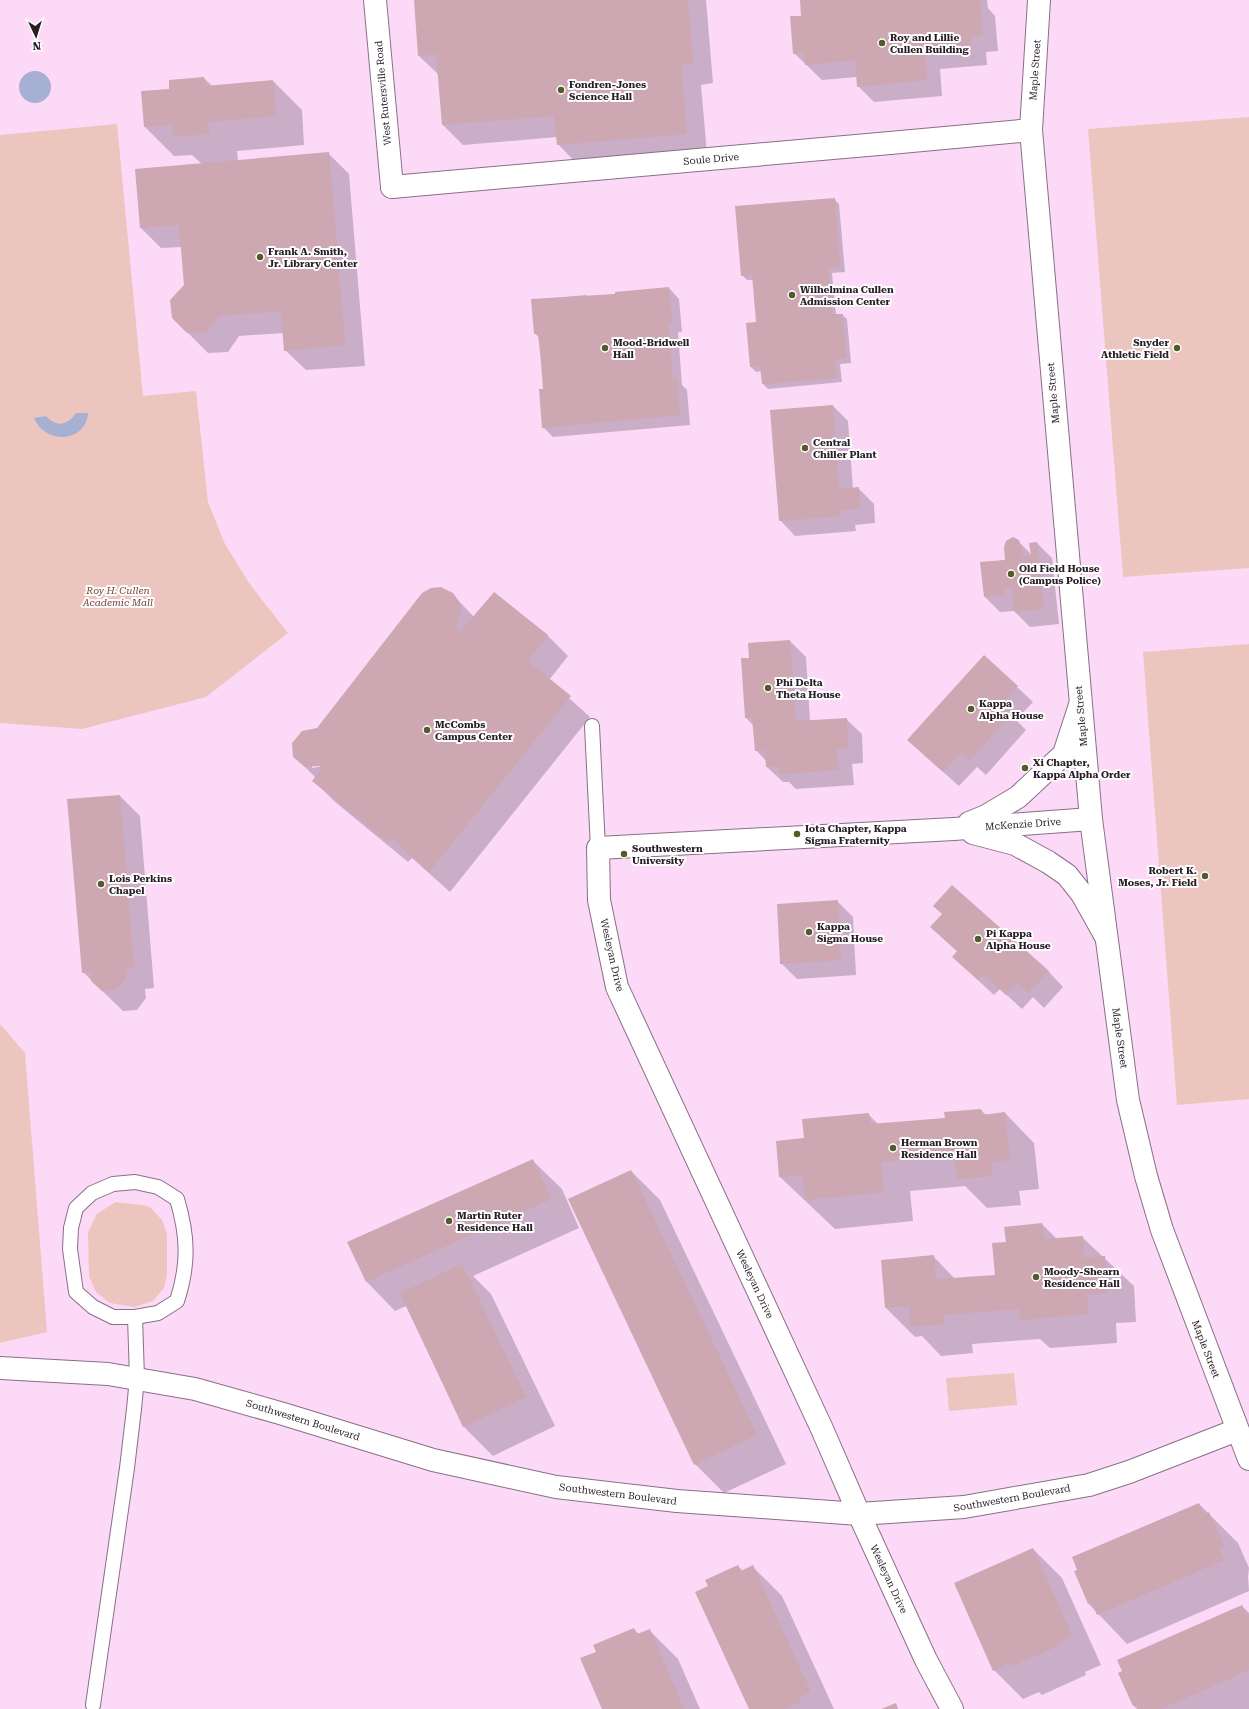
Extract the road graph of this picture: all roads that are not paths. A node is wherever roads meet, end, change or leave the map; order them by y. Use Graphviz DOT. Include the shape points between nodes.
graph roads {
  1 [pos="375,0"];
  2 [pos="1039,0"];
  3 [pos="1031,130"];
  4 [pos="392,187"];
  5 [pos="1080,705"];
  6 [pos="592,726"];
  7 [pos="1091,819"];
  8 [pos="954,829"];
  9 [pos="598,848"];
  10 [pos="1106,937"];
  11 [pos="135,1317"];
  12 [pos="0,1368"];
  13 [pos="137,1378"];
  14 [pos="1243,1428"];
  15 [pos="1249,1459"];
  16 [pos="859,1514"];
  17 [pos="93,1705"];
  18 [pos="952,1709"];
  1 -- 4 [label="street, West Rutersville Road"];
  2 -- 3 [label="street, Maple Street"];
  3 -- 4 [label="street, Soule Drive"];
  3 -- 5 [label="street, Maple Street"];
  5 -- 7 [label="street, Maple Street"];
  5 -- 8 [label="street, McKenzie Drive" via="1064,754 1018,797 986,816"];
  6 -- 9 [label="lane"];
  7 -- 8 [label="street, McKenzie Drive"];
  7 -- 10 [label="street, Maple Street"];
  8 -- 9 [label="street, McKenzie Drive"];
  8 -- 10 [label="street, McKenzie Drive" via="1015,844 1067,875 1082,894"];
  9 -- 16 [label="street, Wesleyan Drive" via="599,900 617,987"];
  10 -- 14 [label="street, Maple Street" via="1128,1100 1146,1176 1162,1230"];
  11 -- 11 [label="lane" via="158,1313 178,1301 184,1281 187,1254 183,1218 177,1199 158,1187 135,1182 113,1184 92,1193 76,1208 71,1228 70,1249 76,1292 92,1307 113,1316"];
  11 -- 13 [label="lane"];
  12 -- 13 [label="street, Southwestern Boulevard"];
  13 -- 16 [label="street, Southwestern Boulevard" via="195,1389 433,1460 556,1487 677,1501"];
  13 -- 17 [label="lane" via="127,1468"];
  14 -- 15 [label="street, Maple Street"];
  14 -- 16 [label="street, Southwestern Boulevard" via="1089,1485 964,1507"];
  16 -- 18 [label="street, Wesleyan Drive" via="926,1660"];
}
